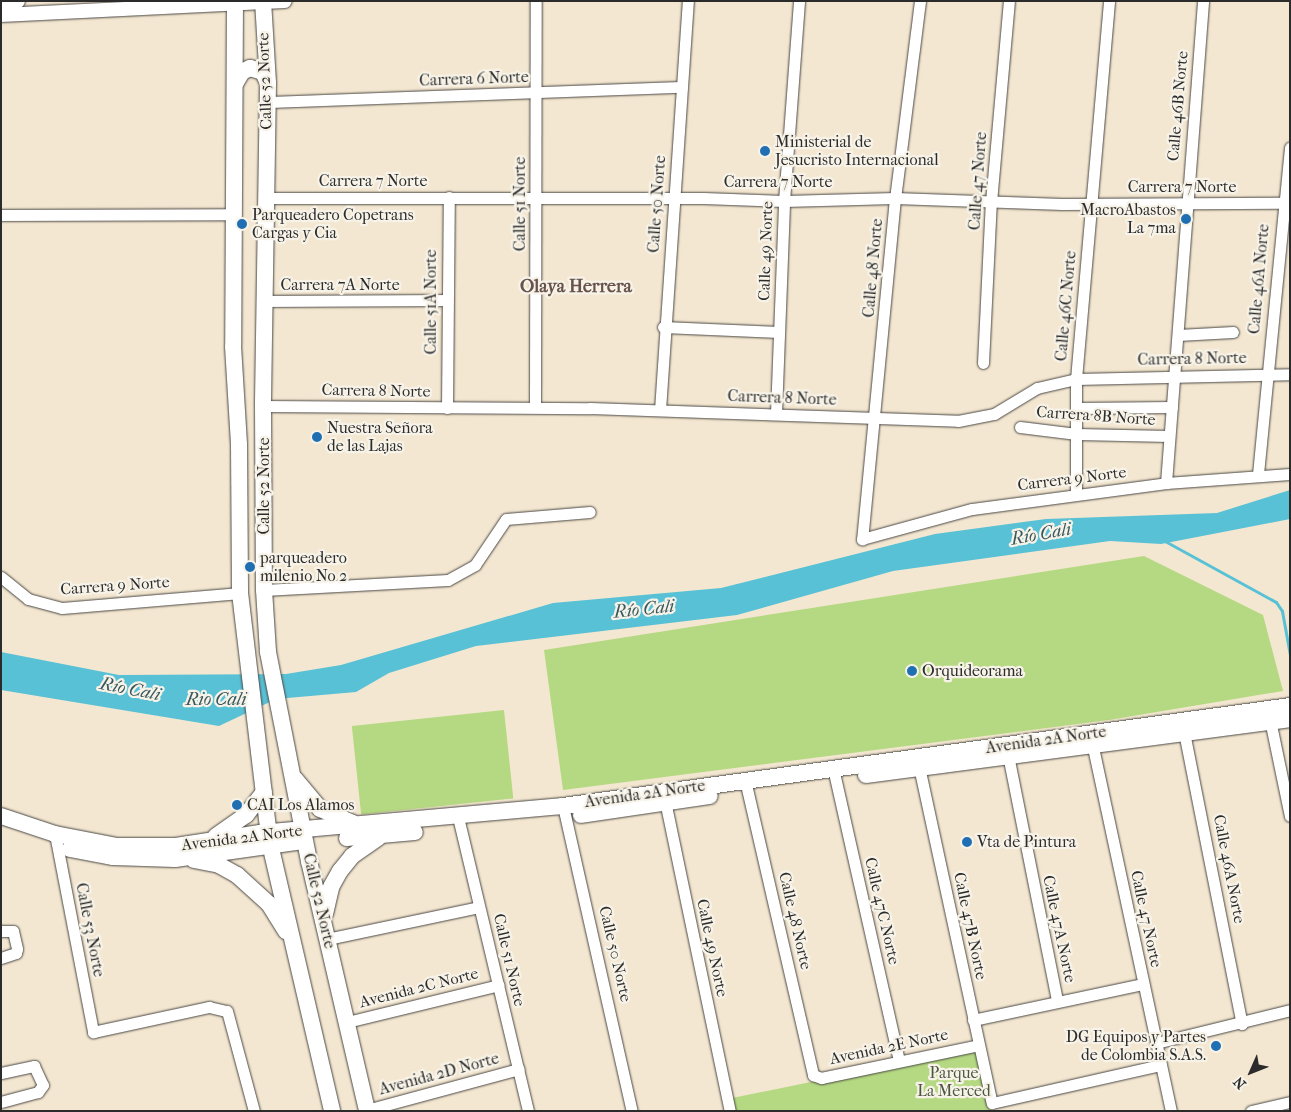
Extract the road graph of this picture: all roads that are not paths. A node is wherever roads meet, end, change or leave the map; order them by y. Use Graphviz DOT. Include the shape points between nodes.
graph roads {
  1 [pos="18,1"];
  2 [pos="285,1"];
  3 [pos="536,1"];
  4 [pos="688,1"];
  5 [pos="798,1"];
  6 [pos="920,1"];
  7 [pos="1009,1"];
  8 [pos="1109,1"];
  9 [pos="1203,1"];
  10 [pos="1,2"];
  11 [pos="259,2"];
  12 [pos="235,3"];
  13 [pos="1,15"];
  14 [pos="268,83"];
  15 [pos="235,84"];
  16 [pos="682,88"];
  17 [pos="537,94"];
  18 [pos="268,102"];
  19 [pos="1290,148"];
  20 [pos="448,196"];
  21 [pos="537,197"];
  22 [pos="266,198"];
  23 [pos="673,198"];
  24 [pos="896,198"];
  25 [pos="784,201"];
  26 [pos="991,202"];
  27 [pos="1187,203"];
  28 [pos="1286,203"];
  29 [pos="1091,204"];
  30 [pos="234,214"];
  31 [pos="1,215"];
  32 [pos="447,300"];
  33 [pos="264,301"];
  34 [pos="664,327"];
  35 [pos="779,332"];
  36 [pos="1233,332"];
  37 [pos="1178,335"];
  38 [pos="983,363"];
  39 [pos="1290,374"];
  40 [pos="1175,375"];
  41 [pos="1267,375"];
  42 [pos="1076,379"];
  43 [pos="263,406"];
  44 [pos="535,407"];
  45 [pos="1172,407"];
  46 [pos="447,408"];
  47 [pos="1078,408"];
  48 [pos="660,410"];
  49 [pos="776,413"];
  50 [pos="875,418"];
  51 [pos="1020,426"];
  52 [pos="1077,434"];
  53 [pos="1169,436"];
  54 [pos="239,467"];
  55 [pos="266,470"];
  56 [pos="1258,474"];
  57 [pos="1290,474"];
  58 [pos="1166,483"];
  59 [pos="1076,494"];
  60 [pos="590,512"];
  61 [pos="862,539"];
  62 [pos="1,577"];
  63 [pos="264,590"];
  64 [pos="240,593"];
  65 [pos="1290,706"];
  66 [pos="1269,716"];
  67 [pos="1290,719"];
  68 [pos="1183,727"];
  69 [pos="1092,741"];
  70 [pos="1007,752"];
  71 [pos="918,762"];
  72 [pos="290,765"];
  73 [pos="834,774"];
  74 [pos="745,784"];
  75 [pos="263,785"];
  76 [pos="664,798"];
  77 [pos="564,811"];
  78 [pos="1,816"];
  79 [pos="1290,816"];
  80 [pos="459,822"];
  81 [pos="1,829"];
  82 [pos="379,830"];
  83 [pos="304,835"];
  84 [pos="272,836"];
  85 [pos="210,839"];
  86 [pos="56,840"];
  87 [pos="175,859"];
  88 [pos="309,861"];
  89 [pos="275,866"];
  90 [pos="480,907"];
  91 [pos="324,922"];
  92 [pos="1,931"];
  93 [pos="327,939"];
  94 [pos="1,958"];
  95 [pos="297,962"];
  96 [pos="1143,984"];
  97 [pos="499,985"];
  98 [pos="1057,1001"];
  99 [pos="1290,1010"];
  100 [pos="974,1020"];
  101 [pos="347,1022"];
  102 [pos="1242,1024"];
  103 [pos="1156,1043"];
  104 [pos="979,1045"];
  105 [pos="899,1060"];
  106 [pos="1161,1065"];
  107 [pos="519,1069"];
  108 [pos="810,1070"];
  109 [pos="1,1074"];
  110 [pos="1,1102"];
  111 [pos="1290,1102"];
  112 [pos="367,1110"];
  113 [pos="254,1111"];
  114 [pos="332,1111"];
  115 [pos="528,1111"];
  116 [pos="632,1111"];
  117 [pos="730,1111"];
  118 [pos="1171,1111"];
  119 [pos="1251,1111"];
  1 -- 10 [label="street"];
  2 -- 11 [label="street"];
  3 -- 17 [label="street, Calle 51 Norte"];
  4 -- 16 [label="street, Calle 50 Norte"];
  5 -- 25 [label="street, Calle 49 Norte"];
  6 -- 24 [label="street, Calle 48 Norte"];
  7 -- 26 [label="street, Calle 47 Norte"];
  8 -- 29 [label="street, Calle 46C Norte"];
  9 -- 27 [label="street, Calle 46B Norte"];
  11 -- 12 [label="street"];
  11 -- 14 [label="main road, Calle 52 Norte"];
  12 -- 13 [label="street"];
  12 -- 15 [label="main road, Calle 52 Norte"];
  14 -- 15 [label="main road" via="263,72 250,68 242,72"];
  14 -- 18 [label="main road, Calle 52 Norte"];
  15 -- 30 [label="main road, Calle 52 Norte"];
  16 -- 17 [label="street, Carrera 6 Norte"];
  16 -- 23 [label="street, Calle 50 Norte"];
  17 -- 18 [label="street, Carrera 6 Norte"];
  17 -- 21 [label="street, Calle 51 Norte"];
  18 -- 22 [label="main road, Calle 52 Norte"];
  19 -- 28 [label="street, Calle 46A Norte"];
  20 -- 21 [label="street, Carrera 7 Norte"];
  20 -- 22 [label="street, Carrera 7 Norte"];
  20 -- 32 [label="street, Calle 51A Norte"];
  21 -- 23 [label="street, Carrera 7 Norte"];
  21 -- 44 [label="street, Calle 51 Norte"];
  22 -- 33 [label="main road, Calle 52 Norte"];
  23 -- 25 [label="street, Carrera 7 Norte"];
  23 -- 34 [label="street, Calle 50 Norte"];
  24 -- 25 [label="street, Carrera 7 Norte"];
  24 -- 26 [label="street, Carrera 7 Norte"];
  24 -- 50 [label="street, Calle 48 Norte"];
  25 -- 35 [label="street, Calle 49 Norte"];
  26 -- 29 [label="street, Carrera 7 Norte"];
  26 -- 38 [label="street, Calle 47 Norte"];
  27 -- 28 [label="street, Carrera 7 Norte"];
  27 -- 29 [label="street, Carrera 7 Norte"];
  27 -- 37 [label="street, Calle 46B Norte"];
  28 -- 41 [label="street, Calle 46A Norte"];
  29 -- 42 [label="street, Calle 46C Norte"];
  30 -- 31 [label="street"];
  30 -- 54 [label="main road, Calle 52 Norte" via="233,346"];
  32 -- 33 [label="street, Carrera 7A Norte"];
  32 -- 46 [label="street, Calle 51A Norte"];
  33 -- 43 [label="main road, Calle 52 Norte"];
  34 -- 35 [label="street"];
  34 -- 48 [label="street, Calle 50 Norte"];
  35 -- 49 [label="street, Calle 49 Norte"];
  36 -- 37 [label="street"];
  37 -- 40 [label="street, Calle 46B Norte"];
  39 -- 41 [label="street, Carrera 8 Norte"];
  40 -- 41 [label="street, Carrera 8 Norte"];
  40 -- 42 [label="street, Carrera 8 Norte"];
  40 -- 45 [label="street, Calle 46B Norte"];
  41 -- 56 [label="street, Calle 46A Norte"];
  42 -- 47 [label="street, Calle 46C Norte"];
  42 -- 50 [label="street, Carrera 8 Norte" via="1037,388 994,414 979,419"];
  43 -- 46 [label="street, Carrera 8 Norte"];
  43 -- 55 [label="main road, Calle 52 Norte"];
  44 -- 46 [label="street, Carrera 8 Norte"];
  44 -- 48 [label="street, Carrera 8 Norte"];
  45 -- 47 [label="street"];
  45 -- 53 [label="street, Calle 46B Norte"];
  47 -- 52 [label="street, Calle 46C Norte"];
  48 -- 49 [label="street, Carrera 8 Norte"];
  49 -- 50 [label="street, Carrera 8 Norte"];
  50 -- 61 [label="street, Calle 48 Norte"];
  51 -- 52 [label="street, Carrera 8B Norte"];
  52 -- 53 [label="street, Carrera 8B Norte"];
  52 -- 59 [label="street, Calle 46C Norte"];
  53 -- 58 [label="street, Calle 46B Norte"];
  54 -- 55 [label="main road" via="245,476 252,478"];
  54 -- 64 [label="main road, Calle 52 Norte"];
  55 -- 63 [label="main road, Calle 52 Norte"];
  56 -- 57 [label="street, Carrera 9 Norte"];
  56 -- 58 [label="street, Carrera 9 Norte"];
  58 -- 59 [label="street, Carrera 9 Norte"];
  59 -- 61 [label="street, Carrera 9 Norte" via="972,508"];
  60 -- 63 [label="street" via="506,519 475,565 448,580"];
  62 -- 64 [label="street, Carrera 9 Norte" via="28,598 62,608"];
  63 -- 72 [label="main road, Calle 52 Norte" via="268,652"];
  64 -- 75 [label="main road, Calle 52 Norte"];
  65 -- 66 [label="main road, Avenida 2A Norte"];
  66 -- 67 [label="main road, Avenida 2A Norte"];
  66 -- 68 [label="main road, Avenida 2A Norte"];
  66 -- 79 [label="street"];
  68 -- 69 [label="main road, Avenida 2A Norte"];
  68 -- 102 [label="street, Calle 46A Norte"];
  69 -- 70 [label="main road, Avenida 2A Norte"];
  69 -- 96 [label="street, Calle 47 Norte"];
  70 -- 71 [label="main road, Avenida 2A Norte"];
  70 -- 98 [label="street, Calle 47A Norte"];
  71 -- 73 [label="main road, Avenida 2A Norte"];
  71 -- 100 [label="street, Calle 47B Norte"];
  72 -- 82 [label="main road" via="302,789 320,809 346,821"];
  72 -- 83 [label="main road, Calle 52 Norte"];
  73 -- 74 [label="main road, Avenida 2A Norte"];
  73 -- 105 [label="street, Calle 47C Norte"];
  74 -- 76 [label="main road, Avenida 2A Norte"];
  74 -- 108 [label="street, Calle 48 Norte" via="787,954"];
  75 -- 84 [label="main road, Calle 52 Norte"];
  75 -- 85 [label="main road" via="235,824"];
  76 -- 77 [label="main road, Avenida 2A Norte"];
  76 -- 117 [label="street, Calle 49 Norte"];
  77 -- 80 [label="main road, Avenida 2A Norte"];
  77 -- 116 [label="street, Calle 50 Norte"];
  78 -- 86 [label="main road, Avenida 2A Norte"];
  80 -- 82 [label="main road, Avenida 2A Norte"];
  80 -- 90 [label="street, Calle 51 Norte"];
  81 -- 86 [label="main road, Avenida 2A Norte"];
  82 -- 83 [label="main road, Avenida 2A Norte"];
  82 -- 91 [label="main road" via="340,871 329,895"];
  83 -- 84 [label="main road, Avenida 2A Norte"];
  83 -- 88 [label="main road, Calle 52 Norte"];
  84 -- 85 [label="main road, Avenida 2A Norte"];
  84 -- 87 [label="main road, Avenida 2A Norte"];
  84 -- 89 [label="main road, Calle 52 Norte"];
  85 -- 86 [label="main road, Avenida 2A Norte" via="151,848"];
  86 -- 87 [label="main road, Avenida 2A Norte" via="113,856"];
  86 -- 113 [label="street, Calle 53 Norte" via="93,1032 209,1007 227,1011"];
  87 -- 95 [label="main road" via="219,865 254,889 281,922"];
  88 -- 89 [label="main road" via="294,853 282,856"];
  88 -- 91 [label="main road, Calle 52 Norte"];
  89 -- 95 [label="main road, Calle 52 Norte"];
  90 -- 93 [label="street"];
  90 -- 97 [label="street, Calle 51 Norte"];
  91 -- 93 [label="main road, Calle 52 Norte"];
  92 -- 94 [label="street" via="13,931 17,949 16,954"];
  93 -- 101 [label="main road, Calle 52 Norte"];
  95 -- 114 [label="main road, Calle 52 Norte"];
  96 -- 98 [label="street"];
  96 -- 103 [label="street, Calle 47 Norte"];
  97 -- 101 [label="street, Avenida 2C Norte"];
  97 -- 107 [label="street, Calle 51 Norte"];
  98 -- 100 [label="street"];
  99 -- 102 [label="street"];
  100 -- 104 [label="street, Calle 47B Norte"];
  101 -- 112 [label="main road, Calle 52 Norte"];
  102 -- 103 [label="street"];
  103 -- 106 [label="street, Calle 47 Norte"];
  104 -- 105 [label="street, Avenida 2E Norte"];
  104 -- 106 [label="street, Calle 47B Norte" via="992,1103"];
  105 -- 108 [label="street, Avenida 2E Norte" via="821,1078 816,1078"];
  106 -- 118 [label="street, Calle 47 Norte"];
  107 -- 112 [label="street, Avenida 2D Norte"];
  107 -- 115 [label="street, Calle 51 Norte"];
  109 -- 110 [label="street" via="34,1066 42,1085 38,1092"];
  111 -- 119 [label="street"];
}
